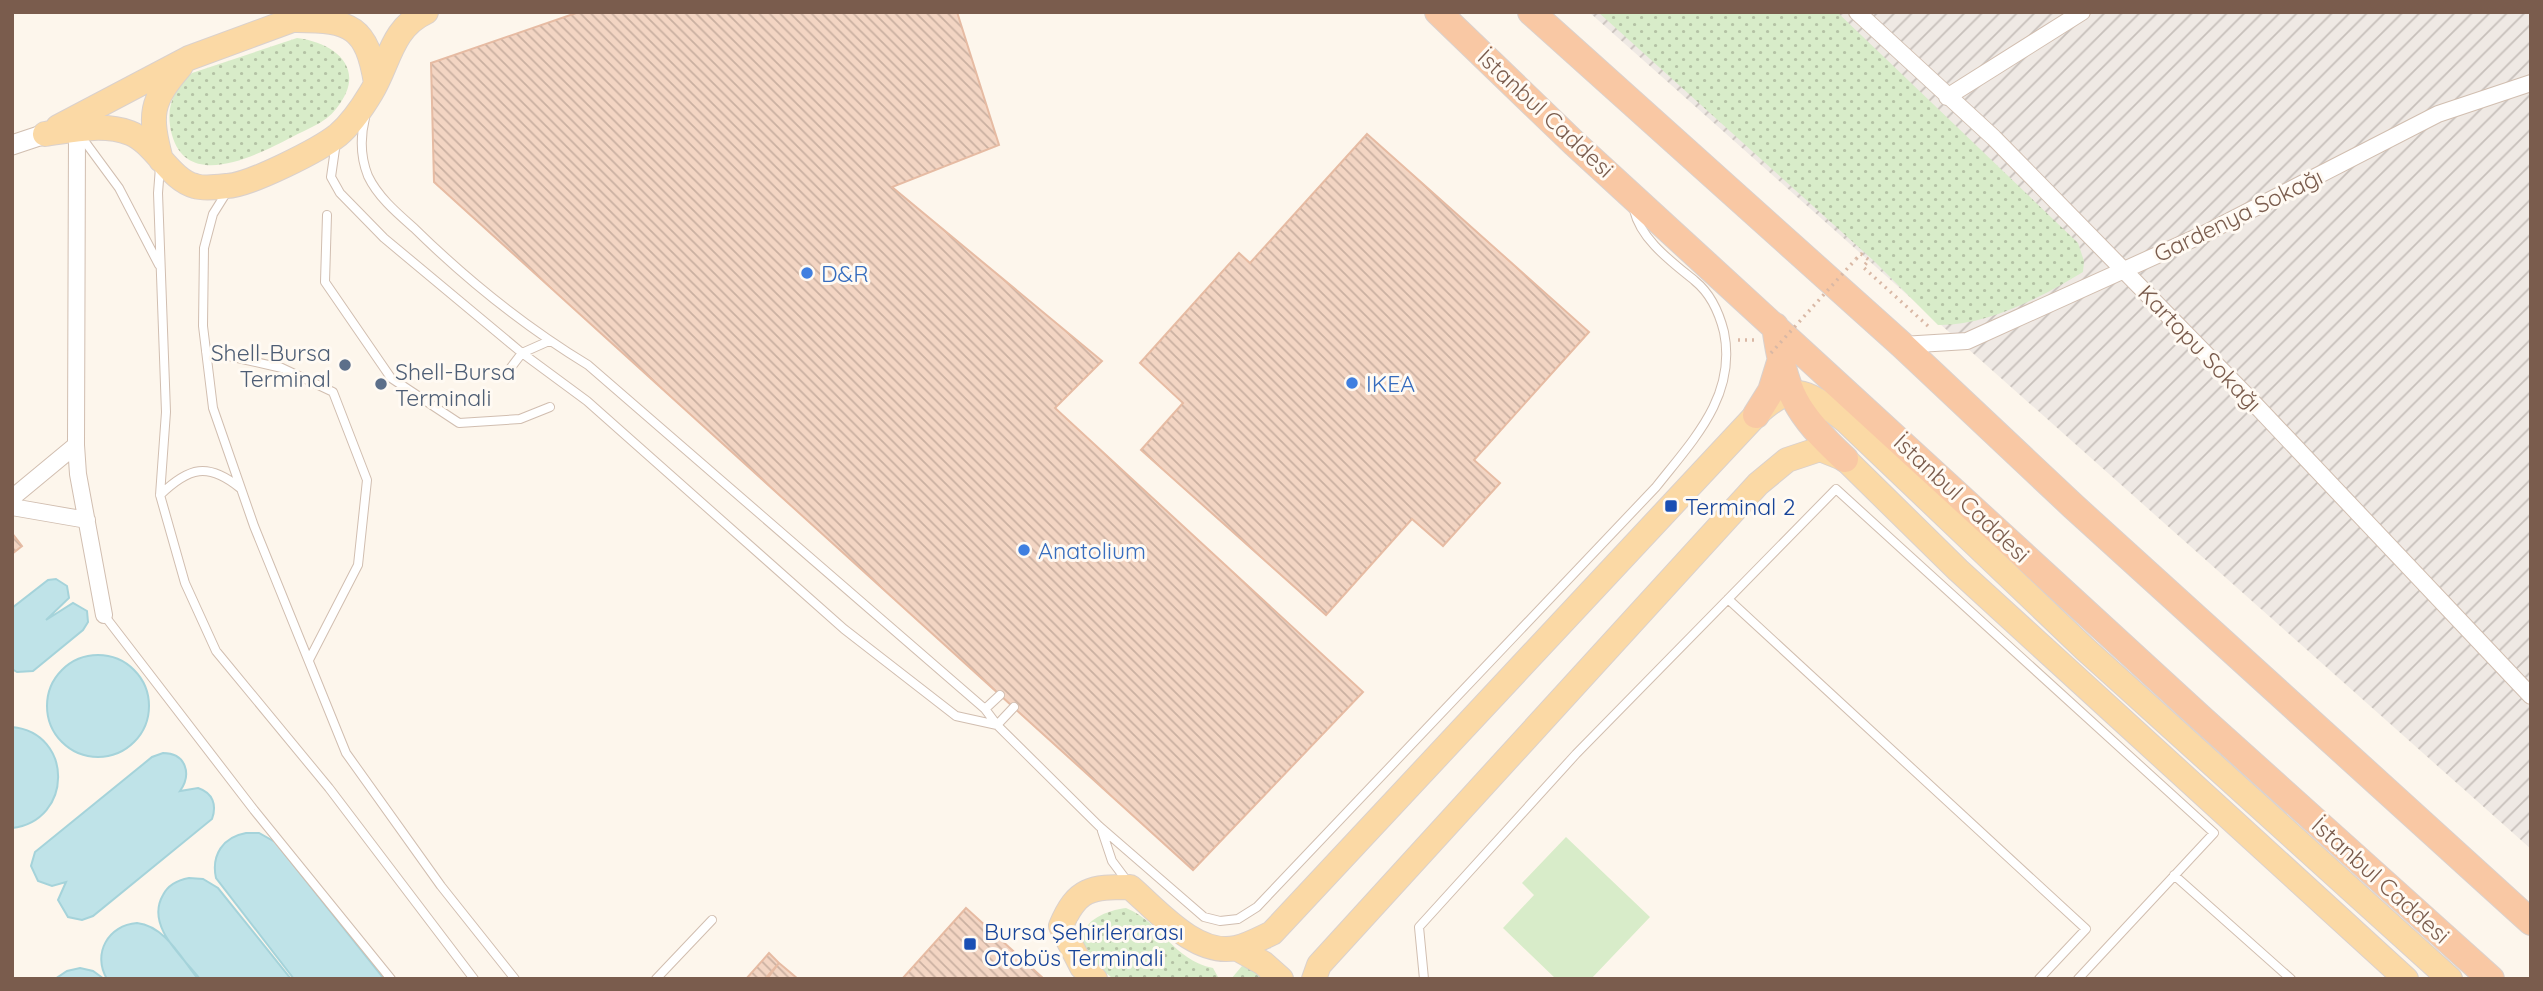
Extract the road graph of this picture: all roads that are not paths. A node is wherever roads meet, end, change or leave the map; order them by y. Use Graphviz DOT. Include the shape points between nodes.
graph roads {
  1 [pos="426,12"];
  2 [pos="1438,12"];
  3 [pos="1531,12"];
  4 [pos="1549,12"];
  5 [pos="1857,12"];
  6 [pos="2082,12"];
  7 [pos="305,16"];
  8 [pos="188,58"];
  9 [pos="1589,65"];
  10 [pos="2531,83"];
  11 [pos="374,87"];
  12 [pos="1947,97"];
  13 [pos="77,130"];
  14 [pos="45,134"];
  15 [pos="337,135"];
  16 [pos="12,145"];
  17 [pos="161,161"];
  18 [pos="231,186"];
  19 [pos="1629,192"];
  20 [pos="327,215"];
  21 [pos="161,269"];
  22 [pos="2124,270"];
  23 [pos="1765,333"];
  24 [pos="549,341"];
  25 [pos="1902,345"];
  26 [pos="206,351"];
  27 [pos="522,353"];
  28 [pos="1776,358"];
  29 [pos="506,374"];
  30 [pos="1790,392"];
  31 [pos="550,407"];
  32 [pos="1756,415"];
  33 [pos="76,446"];
  34 [pos="1845,459"];
  35 [pos="240,488"];
  36 [pos="160,495"];
  37 [pos="12,498"];
  38 [pos="12,507"];
  39 [pos="87,520"];
  40 [pos="1728,599"];
  41 [pos="104,615"];
  42 [pos="309,660"];
  43 [pos="1000,695"];
  44 [pos="2531,696"];
  45 [pos="1014,708"];
  46 [pos="985,709"];
  47 [pos="997,725"];
  48 [pos="1099,826"];
  49 [pos="2174,875"];
  50 [pos="1130,887"];
  51 [pos="712,920"];
  52 [pos="2531,922"];
  53 [pos="1236,948"];
  54 [pos="391,979"];
  55 [pos="474,979"];
  56 [pos="515,979"];
  57 [pos="656,979"];
  58 [pos="1095,979"];
  59 [pos="1281,979"];
  60 [pos="1314,979"];
  61 [pos="1424,979"];
  62 [pos="2039,979"];
  63 [pos="2078,979"];
  64 [pos="2291,979"];
  65 [pos="2406,979"];
  66 [pos="2449,979"];
  67 [pos="2491,979"];
  1 -- 11 [label="main road" via="414,18 390,46"];
  2 -- 19 [label="highway, İstanbul Caddesi"];
  3 -- 9 [label="highway"];
  4 -- 9 [label="highway"];
  5 -- 12 [label="street, Kartopu Sokağı"];
  6 -- 12 [label="street"];
  7 -- 8 [label="main road"];
  7 -- 11 [label="main road" via="355,29 366,43"];
  8 -- 14 [label="main road"];
  8 -- 17 [label="main road" via="155,100 153,131"];
  9 -- 25 [label="highway"];
  10 -- 22 [label="street, Gardenya Sokağı" via="2438,114"];
  11 -- 15 [label="main road"];
  11 -- 24 [label="lane" via="360,136 369,177 382,197 458,271"];
  12 -- 22 [label="street, Kartopu Sokağı" via="1994,138"];
  13 -- 14 [label="main road"];
  13 -- 17 [label="main road" via="104,127 130,133"];
  13 -- 21 [label="lane" via="119,188"];
  13 -- 33 [label="street"];
  14 -- 16 [label="street"];
  15 -- 18 [label="main road" via="276,170"];
  15 -- 27 [label="lane" via="331,177 340,193 384,238"];
  17 -- 18 [label="main road" via="194,187"];
  17 -- 21 [label="lane"];
  18 -- 26 [label="lane" via="213,214 204,248"];
  19 -- 23 [label="highway, İstanbul Caddesi"];
  19 -- 48 [label="lane" via="1640,229 1710,297 1721,319 1728,365 1707,423 1656,487 1257,907 1238,919 1204,917"];
  20 -- 31 [label="lane" via="325,282 391,378 459,423 520,419"];
  21 -- 36 [label="lane" via="166,412"];
  22 -- 25 [label="street, Gardenya Sokağı" via="1967,341"];
  22 -- 44 [label="street, Kartopu Sokağı"];
  23 -- 28 [label="highway"];
  23 -- 67 [label="highway, İstanbul Caddesi"];
  24 -- 27 [label="lane"];
  24 -- 46 [label="lane" via="588,365"];
  25 -- 52 [label="highway"];
  26 -- 35 [label="lane" via="213,408"];
  26 -- 42 [label="lane" via="282,368 333,392 367,480 358,565"];
  27 -- 29 [label="lane"];
  27 -- 47 [label="lane" via="587,401 864,645 956,716"];
  28 -- 30 [label="highway"];
  28 -- 32 [label="highway" via="1771,391"];
  30 -- 32 [label="main road"];
  30 -- 34 [label="highway" via="1809,423"];
  30 -- 66 [label="main road" via="1816,399 1846,421 2085,649"];
  32 -- 53 [label="main road" via="1272,933"];
  33 -- 37 [label="street"];
  33 -- 39 [label="street"];
  34 -- 60 [label="main road" via="1820,449 1787,460 1758,484 1319,965"];
  34 -- 65 [label="main road" via="1958,570"];
  35 -- 36 [label="lane" via="221,473 198,471 178,477"];
  35 -- 42 [label="lane"];
  36 -- 55 [label="lane" via="185,583 216,651"];
  38 -- 39 [label="street"];
  39 -- 41 [label="street"];
  40 -- 49 [label="lane" via="1836,489 2214,833"];
  40 -- 61 [label="lane" via="1576,754 1419,927"];
  40 -- 62 [label="lane" via="2086,929"];
  41 -- 54 [label="lane"];
  42 -- 56 [label="lane" via="346,753 440,886"];
  43 -- 46 [label="lane"];
  45 -- 47 [label="lane"];
  46 -- 47 [label="lane"];
  47 -- 48 [label="lane"];
  48 -- 50 [label="lane" via="1112,861"];
  49 -- 63 [label="lane"];
  49 -- 64 [label="lane"];
  50 -- 53 [label="main road" via="1181,931 1205,944"];
  50 -- 58 [label="main road" via="1087,892 1071,903 1061,926 1082,967"];
  51 -- 57 [label="lane"];
  53 -- 59 [label="main road"];
}
